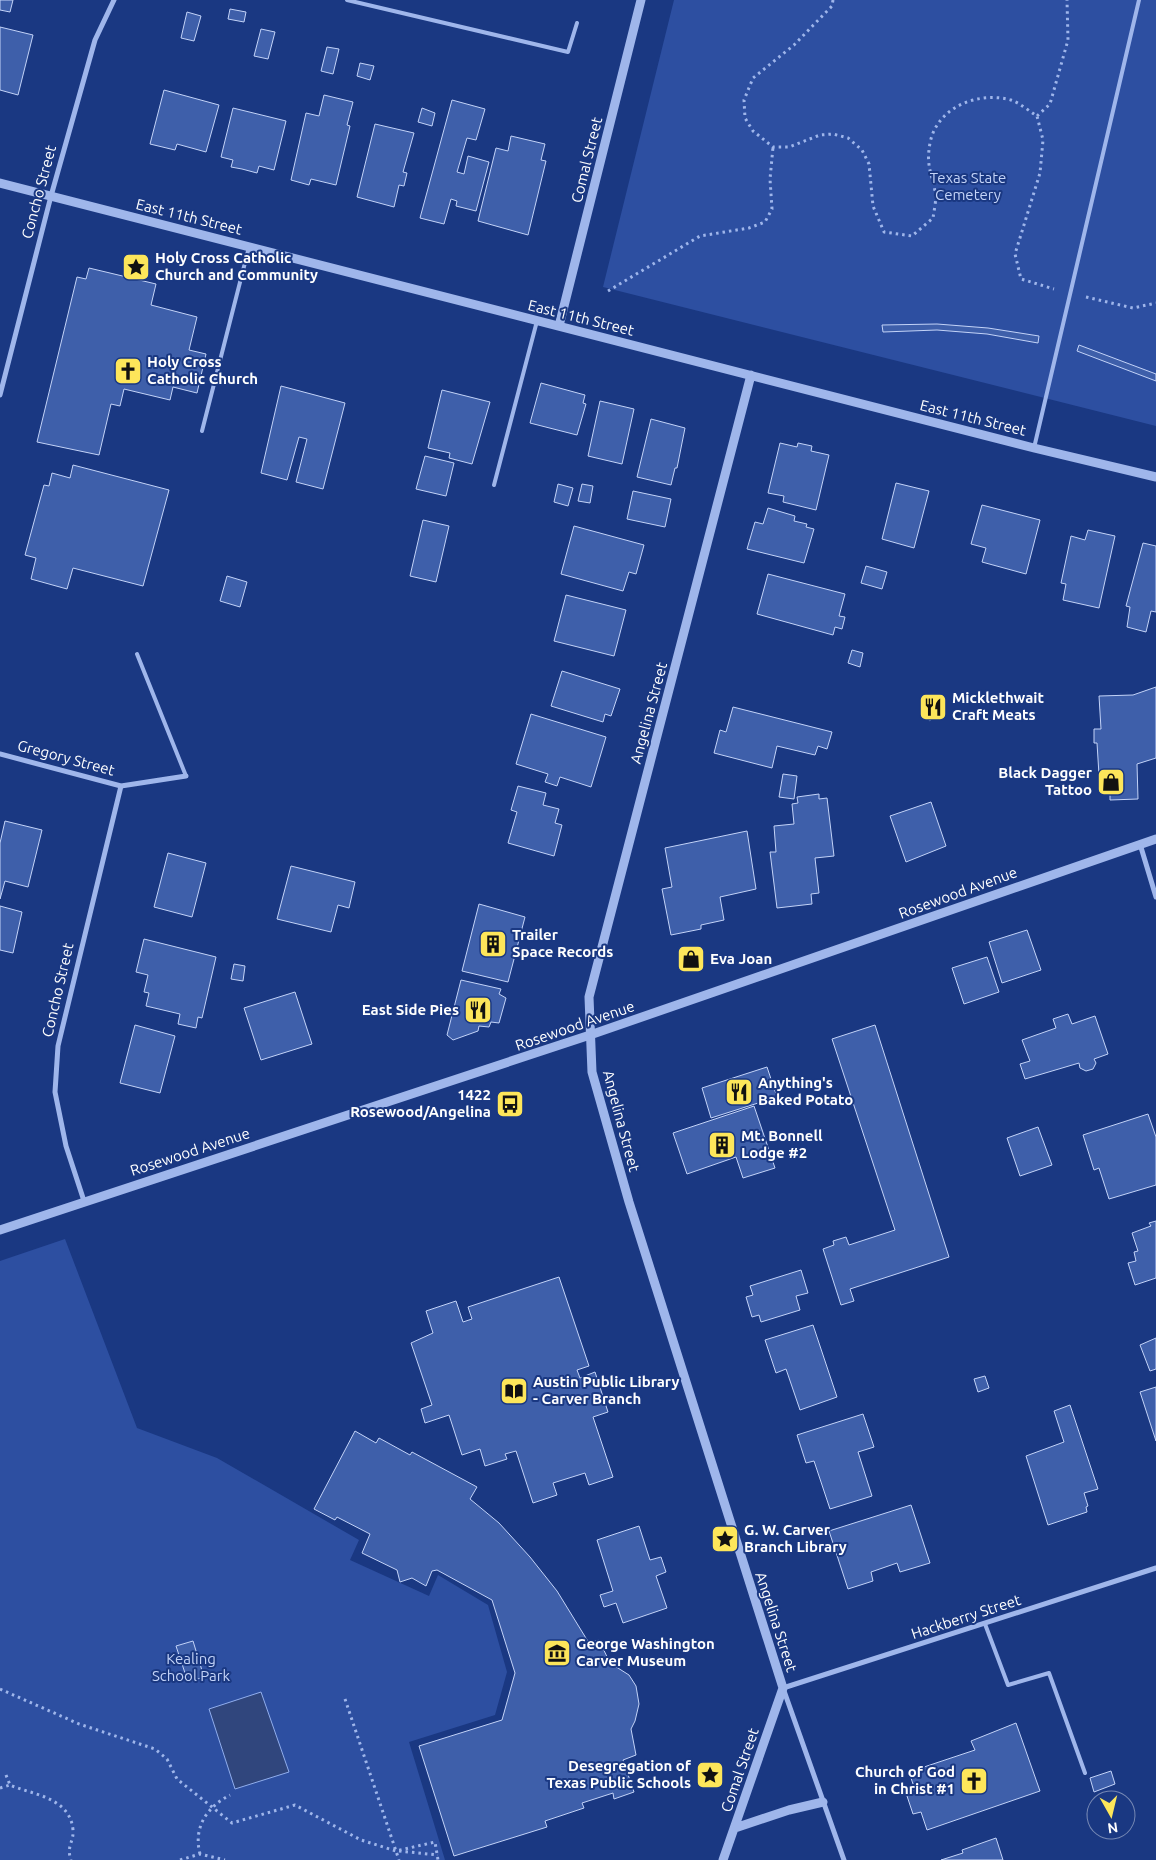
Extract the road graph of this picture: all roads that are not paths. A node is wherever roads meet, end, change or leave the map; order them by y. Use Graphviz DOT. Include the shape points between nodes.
graph roads {
  1 [pos="114,0"];
  2 [pos="347,0"];
  3 [pos="641,0"];
  4 [pos="1139,0"];
  5 [pos="577,23"];
  6 [pos="0,183"];
  7 [pos="51,196"];
  8 [pos="249,247"];
  9 [pos="537,321"];
  10 [pos="559,326"];
  11 [pos="751,375"];
  12 [pos="0,394"];
  13 [pos="202,431"];
  14 [pos="1034,448"];
  15 [pos="1156,477"];
  16 [pos="494,484"];
  17 [pos="137,654"];
  18 [pos="0,754"];
  19 [pos="186,776"];
  20 [pos="121,786"];
  21 [pos="1156,839"];
  22 [pos="1140,844"];
  23 [pos="1156,897"];
  24 [pos="590,1036"];
  25 [pos="84,1201"];
  26 [pos="0,1230"];
  27 [pos="1156,1568"];
  28 [pos="985,1624"];
  29 [pos="783,1688"];
  30 [pos="1085,1772"];
  31 [pos="824,1802"];
  32 [pos="735,1828"];
  33 [pos="724,1860"];
  34 [pos="844,1860"];
  1 -- 7 [label="street, Concho Street" via="95,40"];
  2 -- 5 [label="lane" via="568,52"];
  3 -- 10 [label="street, Comal Street"];
  4 -- 14 [label="lane"];
  6 -- 7 [label="street, East 11th Street"];
  7 -- 8 [label="street, East 11th Street"];
  7 -- 12 [label="street, Concho Street"];
  8 -- 9 [label="street, East 11th Street"];
  8 -- 13 [label="lane"];
  9 -- 10 [label="street, East 11th Street"];
  9 -- 16 [label="lane"];
  10 -- 11 [label="street, East 11th Street"];
  11 -- 14 [label="street, East 11th Street"];
  11 -- 24 [label="street, Angelina Street" via="589,997"];
  14 -- 15 [label="street, East 11th Street"];
  17 -- 19 [label="lane"];
  18 -- 20 [label="street, Gregory Street"];
  19 -- 20 [label="street, Gregory Street"];
  20 -- 25 [label="street, Concho Street" via="58,1046 55,1092 66,1146"];
  21 -- 22 [label="street, Rosewood Avenue"];
  22 -- 23 [label="street"];
  22 -- 24 [label="street, Rosewood Avenue"];
  24 -- 25 [label="street, Rosewood Avenue"];
  24 -- 29 [label="street, Angelina Street" via="592,1072 629,1202"];
  25 -- 26 [label="street, Rosewood Avenue"];
  27 -- 28 [label="street, Hackberry Street"];
  28 -- 29 [label="street, Hackberry Street"];
  28 -- 30 [label="lane" via="1008,1685 1049,1672"];
  29 -- 31 [label="street, Angelina Street"];
  29 -- 32 [label="street, Comal Street"];
  31 -- 32 [label="street"];
  31 -- 34 [label="street, Angelina Street"];
  32 -- 33 [label="street, Comal Street"];
}
